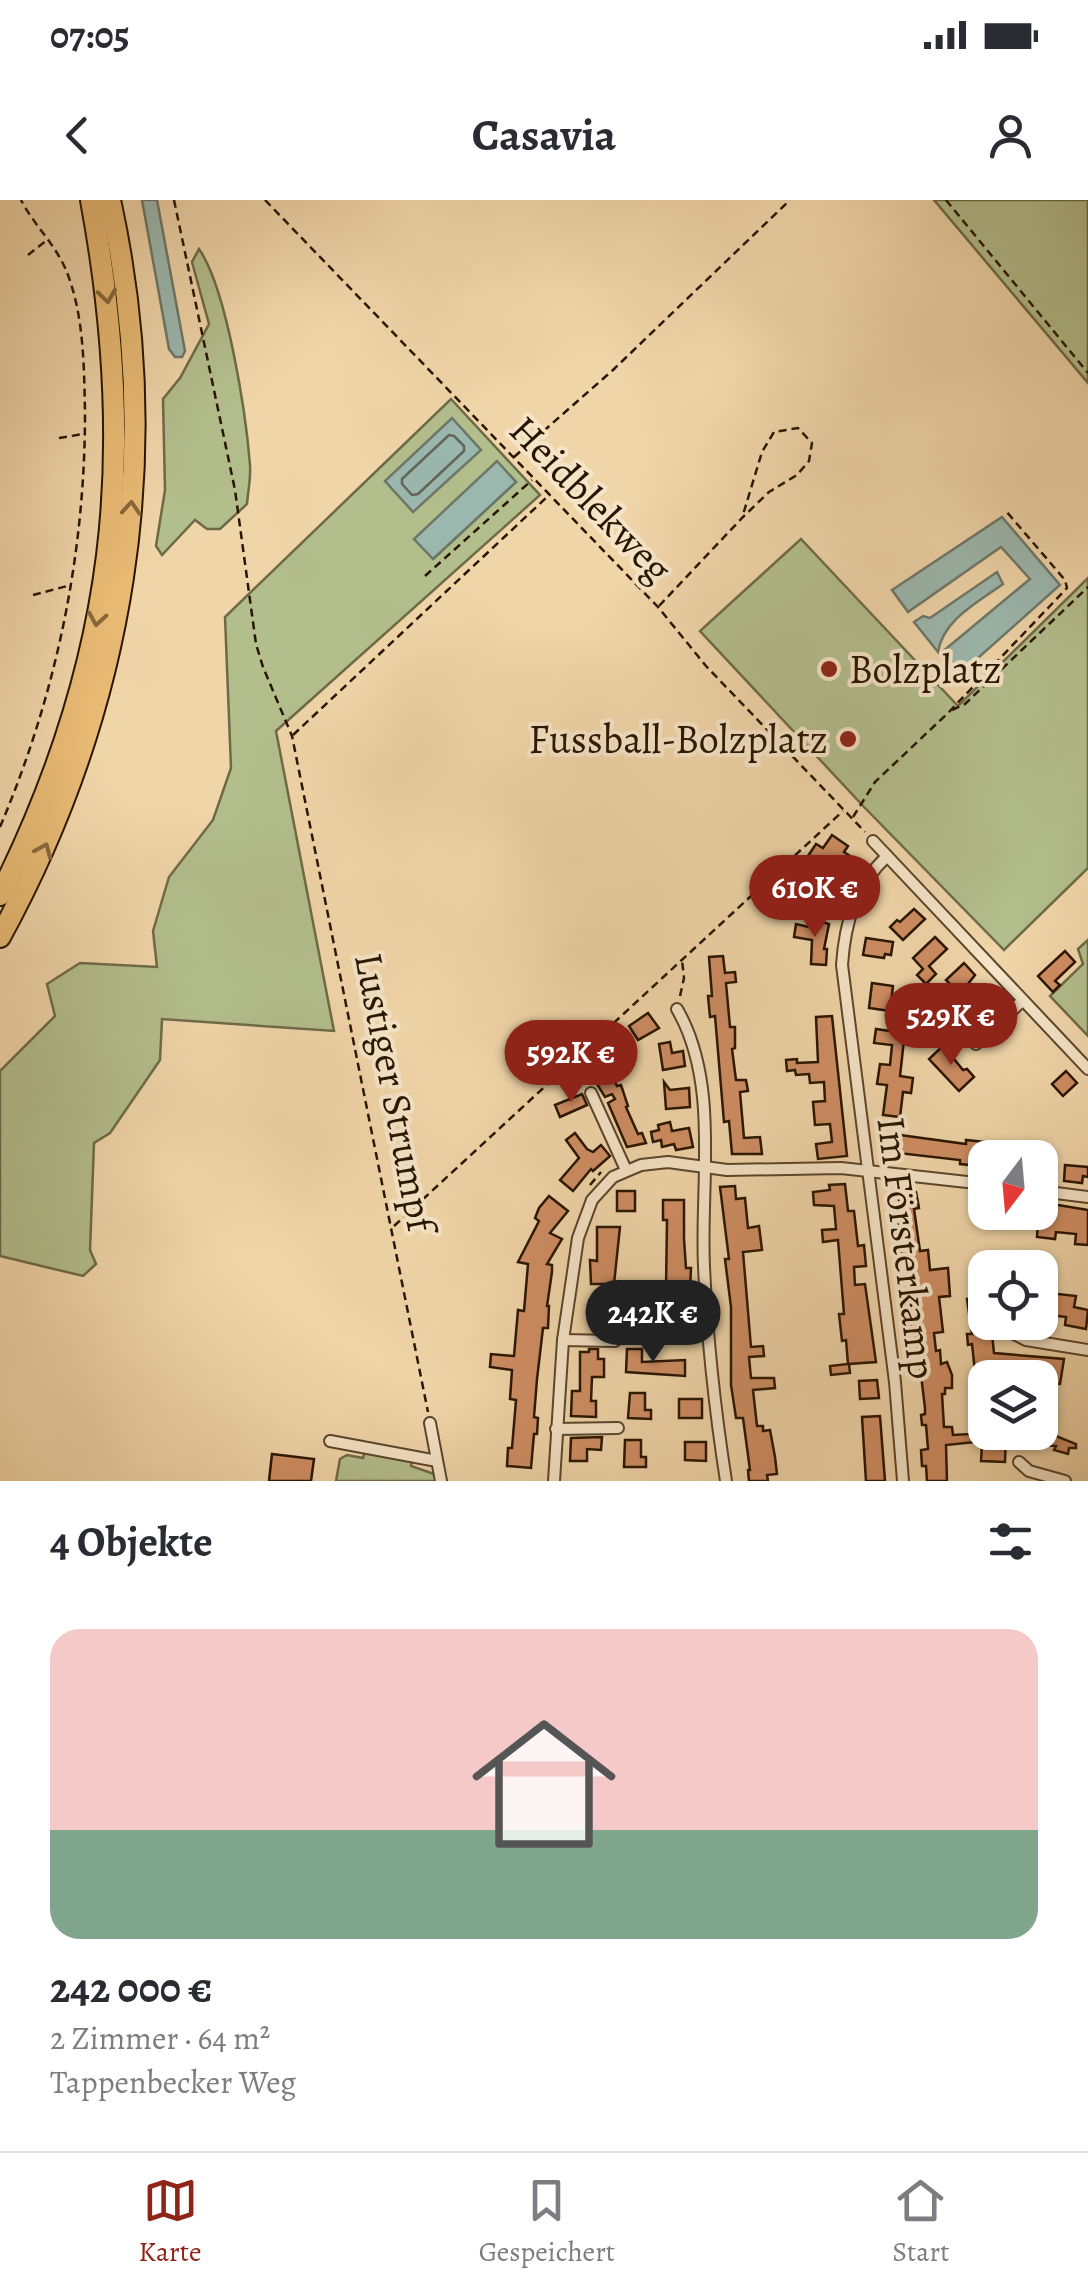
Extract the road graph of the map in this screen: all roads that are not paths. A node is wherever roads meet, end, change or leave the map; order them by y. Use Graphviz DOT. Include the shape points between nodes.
graph roads {
  1 [pos="91,200"];
  2 [pos="110,200"];
  3 [pos="873,841"];
  4 [pos="886,856"];
  5 [pos="0,895"];
  6 [pos="0,936"];
  7 [pos="1022,1001"];
  8 [pos="678,1008"];
  9 [pos="976,1044"];
  10 [pos="1088,1069"];
  11 [pos="591,1093"];
  12 [pos="704,1167"];
  13 [pos="626,1170"];
  14 [pos="867,1170"];
  15 [pos="968,1182"];
  16 [pos="1058,1193"];
  17 [pos="1088,1196"];
  18 [pos="564,1340"];
  19 [pos="1026,1340"];
  20 [pos="615,1341"];
  21 [pos="1088,1350"];
  22 [pos="430,1423"];
  23 [pos="556,1428"];
  24 [pos="618,1428"];
  25 [pos="330,1441"];
  26 [pos="437,1461"];
  27 [pos="1019,1462"];
  28 [pos="441,1481"];
  29 [pos="554,1481"];
  30 [pos="726,1481"];
  31 [pos="903,1481"];
  32 [pos="1066,1481"];
  1 -- 5 [label="highway, one-way" via="114,365 114,484 105,571 72,725"];
  6 -- 2 [label="highway, one-way" via="79,762 125,571 134,409 128,303"];
  3 -- 4 [label="street"];
  4 -- 7 [label="street"];
  4 -- 14 [label="street, Im Försterkamp" via="853,905 842,964"];
  7 -- 9 [label="street"];
  7 -- 10 [label="street"];
  8 -- 12 [label="street" via="697,1058"];
  11 -- 13 [label="street"];
  12 -- 13 [label="street" via="668,1162"];
  12 -- 14 [label="street"];
  12 -- 30 [label="street" via="704,1264"];
  13 -- 18 [label="street" via="601,1187 583,1221"];
  14 -- 15 [label="street"];
  14 -- 31 [label="street, Im Försterkamp"];
  16 -- 17 [label="street"];
  18 -- 20 [label="street"];
  18 -- 23 [label="street"];
  19 -- 21 [label="street"];
  22 -- 26 [label="street"];
  23 -- 24 [label="street"];
  23 -- 29 [label="street"];
  25 -- 26 [label="street"];
  26 -- 28 [label="street"];
  27 -- 32 [label="street"];
}
